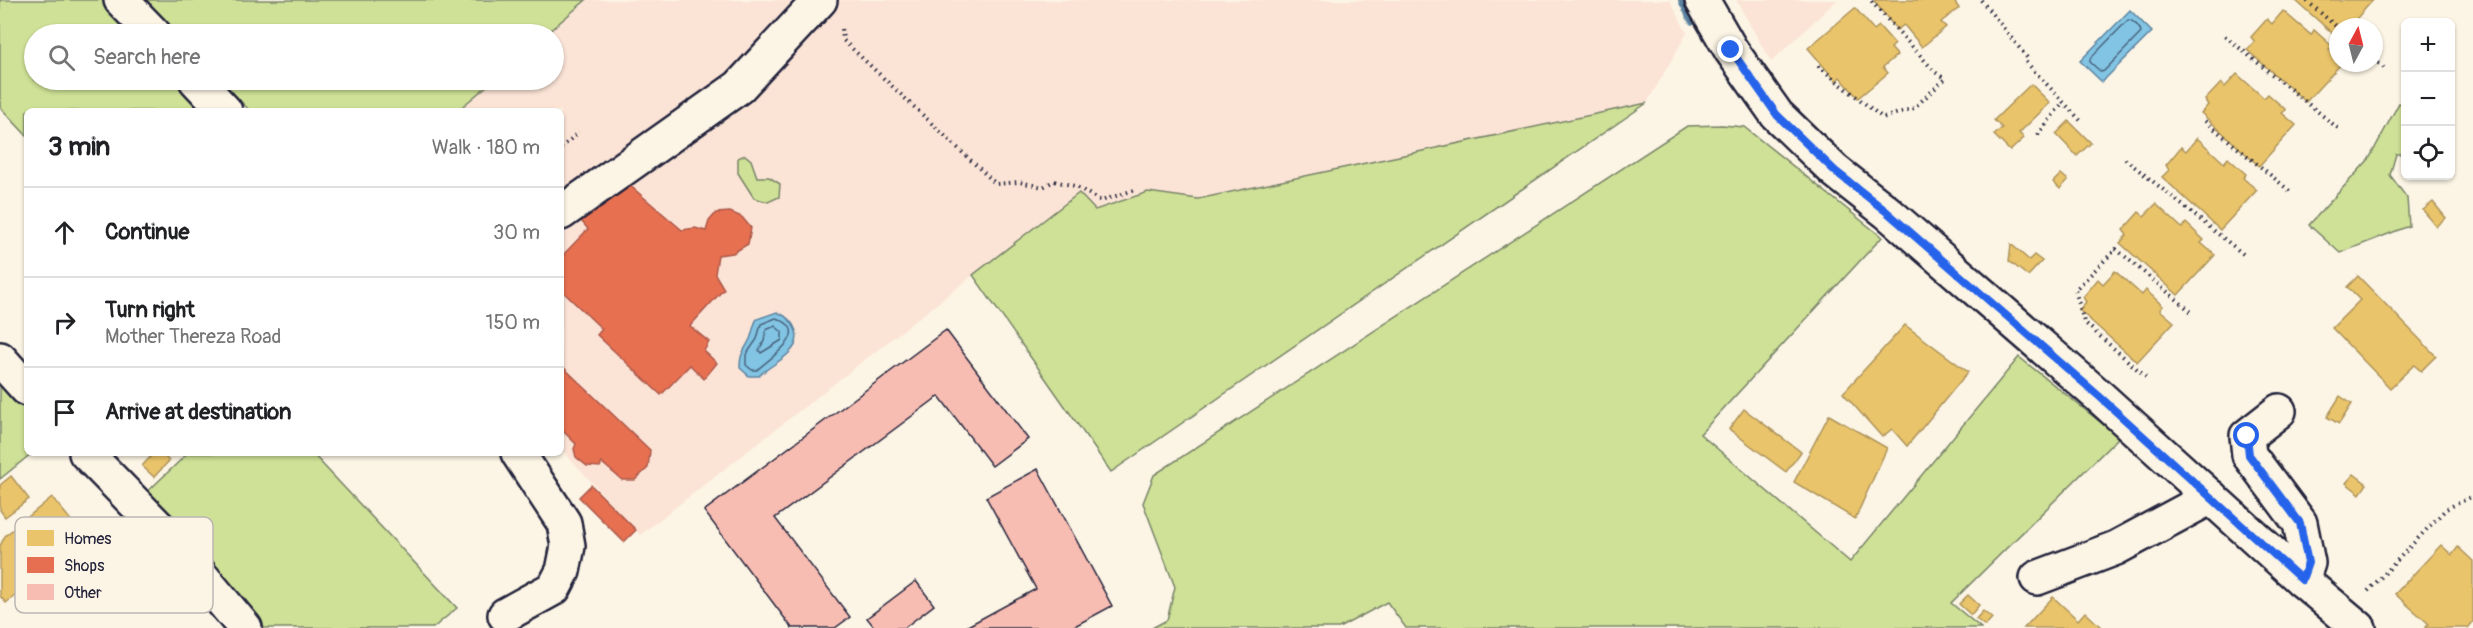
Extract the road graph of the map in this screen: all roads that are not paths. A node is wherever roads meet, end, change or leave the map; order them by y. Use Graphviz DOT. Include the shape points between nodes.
graph roads {
  1 [pos="121,0"];
  2 [pos="820,0"];
  3 [pos="1702,0"];
  4 [pos="144,24"];
  5 [pos="205,90"];
  6 [pos="222,108"];
  7 [pos="564,211"];
  8 [pos="0,359"];
  9 [pos="24,386"];
  10 [pos="2279,411"];
  11 [pos="89,456"];
  12 [pos="520,456"];
  13 [pos="2211,497"];
  14 [pos="149,517"];
  15 [pos="2037,578"];
  16 [pos="2302,580"];
  17 [pos="213,590"];
  18 [pos="506,615"];
  19 [pos="2352,622"];
  20 [pos="245,628"];
  1 -- 4 [label="street"];
  2 -- 7 [label="street" via="739,87"];
  3 -- 13 [label="street" via="1731,50 1785,123 1835,171 1887,212"];
  5 -- 6 [label="street"];
  8 -- 9 [label="street"];
  10 -- 16 [label="street" via="2247,436 2249,455 2300,523 2308,563"];
  11 -- 14 [label="street"];
  12 -- 18 [label="street" via="564,523 568,546 563,571 554,588"];
  13 -- 15 [label="street" via="2116,548"];
  13 -- 16 [label="street"];
  16 -- 19 [label="street"];
  17 -- 20 [label="street"];
}
